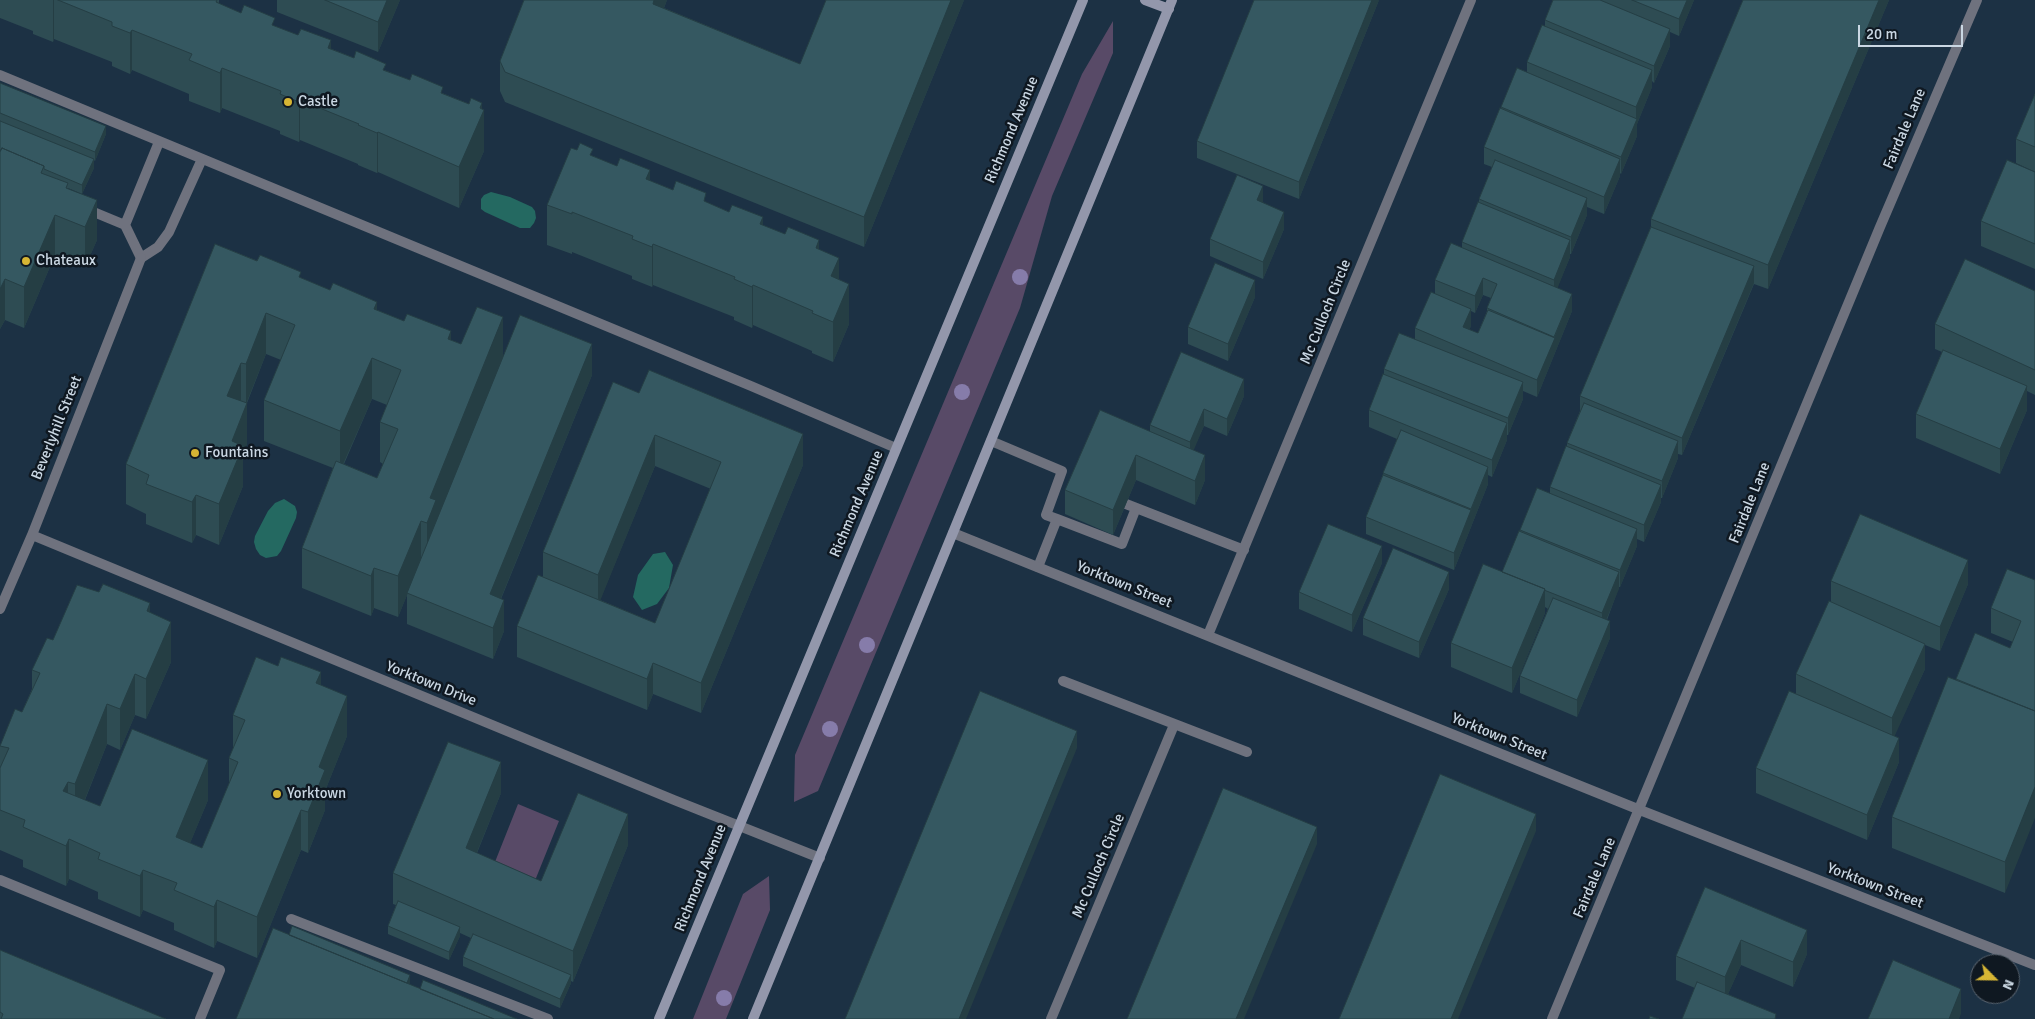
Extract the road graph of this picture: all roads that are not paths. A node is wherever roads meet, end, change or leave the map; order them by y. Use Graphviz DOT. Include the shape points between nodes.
graph roads {
  1 [pos="1083,0"];
  2 [pos="1146,0"];
  3 [pos="1471,0"];
  4 [pos="1977,0"];
  5 [pos="1170,5"];
  6 [pos="0,76"];
  7 [pos="159,142"];
  8 [pos="202,159"];
  9 [pos="71,203"];
  10 [pos="125,225"];
  11 [pos="141,258"];
  12 [pos="991,440"];
  13 [pos="896,448"];
  14 [pos="1126,504"];
  15 [pos="1136,508"];
  16 [pos="1057,519"];
  17 [pos="953,533"];
  18 [pos="32,535"];
  19 [pos="1244,550"];
  20 [pos="1038,567"];
  21 [pos="0,609"];
  22 [pos="1208,635"];
  23 [pos="1063,681"];
  24 [pos="1174,725"];
  25 [pos="1247,752"];
  26 [pos="1640,810"];
  27 [pos="738,826"];
  28 [pos="820,858"];
  29 [pos="0,880"];
  30 [pos="291,918"];
  31 [pos="2035,965"];
  32 [pos="200,1019"];
  33 [pos="548,1019"];
  34 [pos="659,1019"];
  35 [pos="753,1019"];
  36 [pos="1051,1019"];
  37 [pos="1552,1019"];
  1 -- 13 [label="main road, Richmond Avenue"];
  2 -- 5 [label="main road"];
  3 -- 19 [label="street, Mc Culloch Circle"];
  4 -- 26 [label="street, Fairdale Lane"];
  5 -- 12 [label="main road"];
  6 -- 7 [label="street"];
  7 -- 8 [label="street"];
  7 -- 10 [label="street"];
  8 -- 11 [label="street" via="169,232 158,247"];
  8 -- 13 [label="street"];
  9 -- 10 [label="street"];
  10 -- 11 [label="street"];
  11 -- 18 [label="street, Beverlyhill Street"];
  12 -- 16 [label="street" via="1062,471 1064,480 1046,515"];
  12 -- 17 [label="main road"];
  13 -- 27 [label="main road, Richmond Avenue"];
  14 -- 15 [label="street"];
  15 -- 16 [label="street" via="1122,544"];
  15 -- 19 [label="street"];
  16 -- 20 [label="street"];
  17 -- 20 [label="street, Yorktown Street"];
  17 -- 28 [label="main road"];
  18 -- 21 [label="street, Beverlyhill Street"];
  18 -- 27 [label="street, Yorktown Drive"];
  19 -- 22 [label="street, Mc Culloch Circle"];
  20 -- 22 [label="street, Yorktown Street"];
  22 -- 26 [label="street, Yorktown Street"];
  23 -- 24 [label="street"];
  24 -- 25 [label="street"];
  24 -- 36 [label="street, Mc Culloch Circle"];
  26 -- 31 [label="street, Yorktown Street"];
  26 -- 37 [label="street, Fairdale Lane"];
  27 -- 28 [label="street, Yorktown Drive"];
  27 -- 34 [label="main road, Richmond Avenue"];
  28 -- 35 [label="main road"];
  29 -- 32 [label="street" via="220,970"];
  30 -- 33 [label="street"];
}
